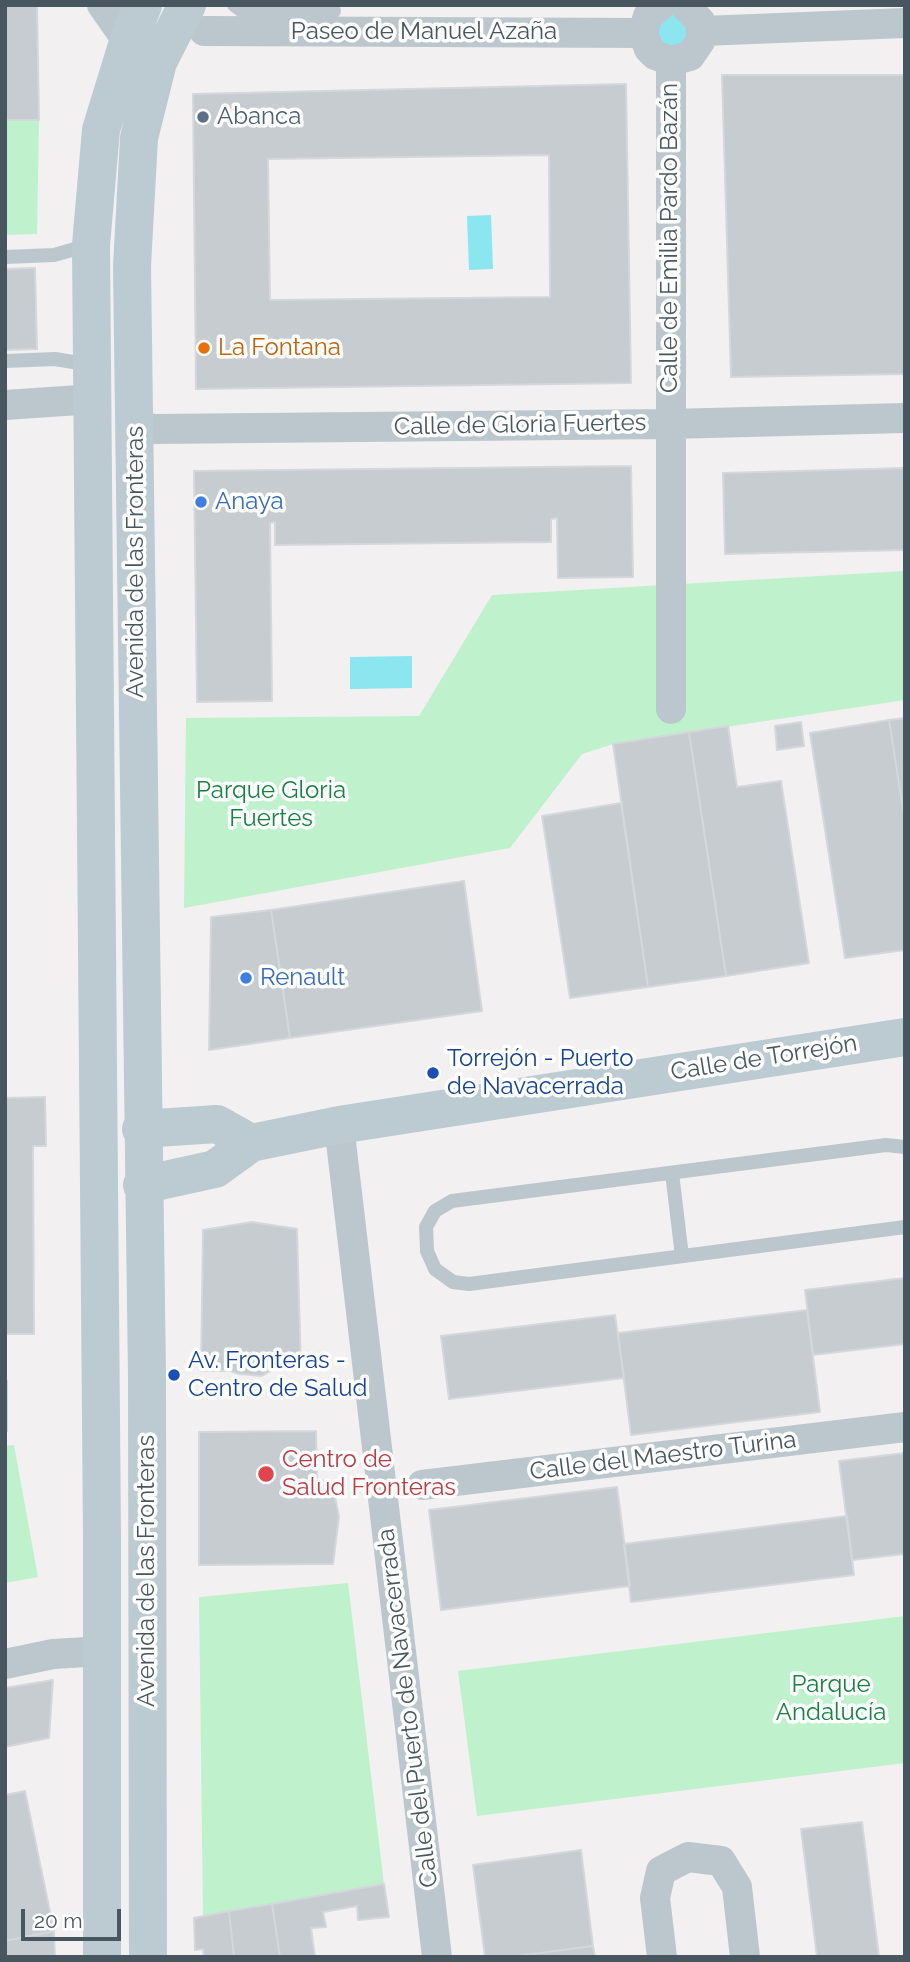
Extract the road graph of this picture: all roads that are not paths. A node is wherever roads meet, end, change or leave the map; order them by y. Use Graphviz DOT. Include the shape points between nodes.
graph roads {
  1 [pos="102,5"];
  2 [pos="143,5"];
  3 [pos="234,5"];
  4 [pos="661,5"];
  5 [pos="684,5"];
  6 [pos="334,11"];
  7 [pos="196,18"];
  8 [pos="905,23"];
  9 [pos="703,31"];
  10 [pos="643,33"];
  11 [pos="128,42"];
  12 [pos="671,61"];
  13 [pos="91,245"];
  14 [pos="5,257"];
  15 [pos="5,361"];
  16 [pos="93,382"];
  17 [pos="5,405"];
  18 [pos="905,418"];
  19 [pos="669,424"];
  20 [pos="136,426"];
  21 [pos="671,709"];
  22 [pos="905,1037"];
  23 [pos="339,1125"];
  24 [pos="141,1129"];
  25 [pos="251,1143"];
  26 [pos="905,1147"];
  27 [pos="114,1166"];
  28 [pos="672,1173"];
  29 [pos="905,1227"];
  30 [pos="682,1256"];
  31 [pos="905,1427"];
  32 [pos="422,1485"];
  33 [pos="103,1651"];
  34 [pos="5,1664"];
  35 [pos="102,1957"];
  36 [pos="148,1957"];
  37 [pos="437,1957"];
  38 [pos="662,1957"];
  39 [pos="745,1957"];
  1 -- 11 [label="street"];
  2 -- 11 [label="main road, Avenida de las Fronteras"];
  3 -- 6 [label="lane" via="242,11"];
  4 -- 10 [label="street" via="648,16"];
  5 -- 9 [label="street" via="695,13"];
  7 -- 10 [label="street, Paseo de Manuel Azaña"];
  7 -- 20 [label="main road, Avenida de las Fronteras" via="158,62 139,138 132,266"];
  8 -- 9 [label="street"];
  9 -- 12 [label="street" via="690,56"];
  10 -- 12 [label="street" via="655,55"];
  11 -- 13 [label="main road, Avenida de las Fronteras" via="101,130"];
  12 -- 19 [label="street, Calle de Emilia Pardo Bazán"];
  13 -- 14 [label="lane" via="54,255"];
  13 -- 16 [label="main road, Avenida de las Fronteras"];
  15 -- 16 [label="lane" via="55,359"];
  16 -- 17 [label="street"];
  16 -- 27 [label="main road, Avenida de las Fronteras"];
  18 -- 19 [label="street, Calle de Gloria Fuertes"];
  19 -- 20 [label="street, Calle de Gloria Fuertes"];
  19 -- 21 [label="street, Calle de Emilia Pardo Bazán"];
  20 -- 24 [label="main road, Avenida de las Fronteras"];
  22 -- 23 [label="main road, Calle de Torrejón"];
  23 -- 25 [label="main road, Calle de Torrejón"];
  23 -- 37 [label="street, Calle del Puerto de Navacerrada"];
  24 -- 25 [label="main road" via="217,1124"];
  24 -- 27 [label="main road"];
  25 -- 27 [label="main road, Calle de Torrejón" via="215,1169"];
  26 -- 28 [label="lane" via="886,1145"];
  27 -- 33 [label="main road, Avenida de las Fronteras"];
  27 -- 36 [label="main road, Avenida de las Fronteras" via="147,1376"];
  28 -- 30 [label="lane"];
  28 -- 30 [label="lane" via="452,1201 435,1211 426,1227 427,1251 435,1269 453,1282 469,1284"];
  29 -- 30 [label="lane"];
  31 -- 32 [label="street, Calle del Maestro Turina"];
  33 -- 34 [label="street"];
  33 -- 35 [label="main road, Avenida de las Fronteras"];
  38 -- 39 [label="street" via="655,1898 661,1871 688,1857 721,1861 737,1888"];
}
